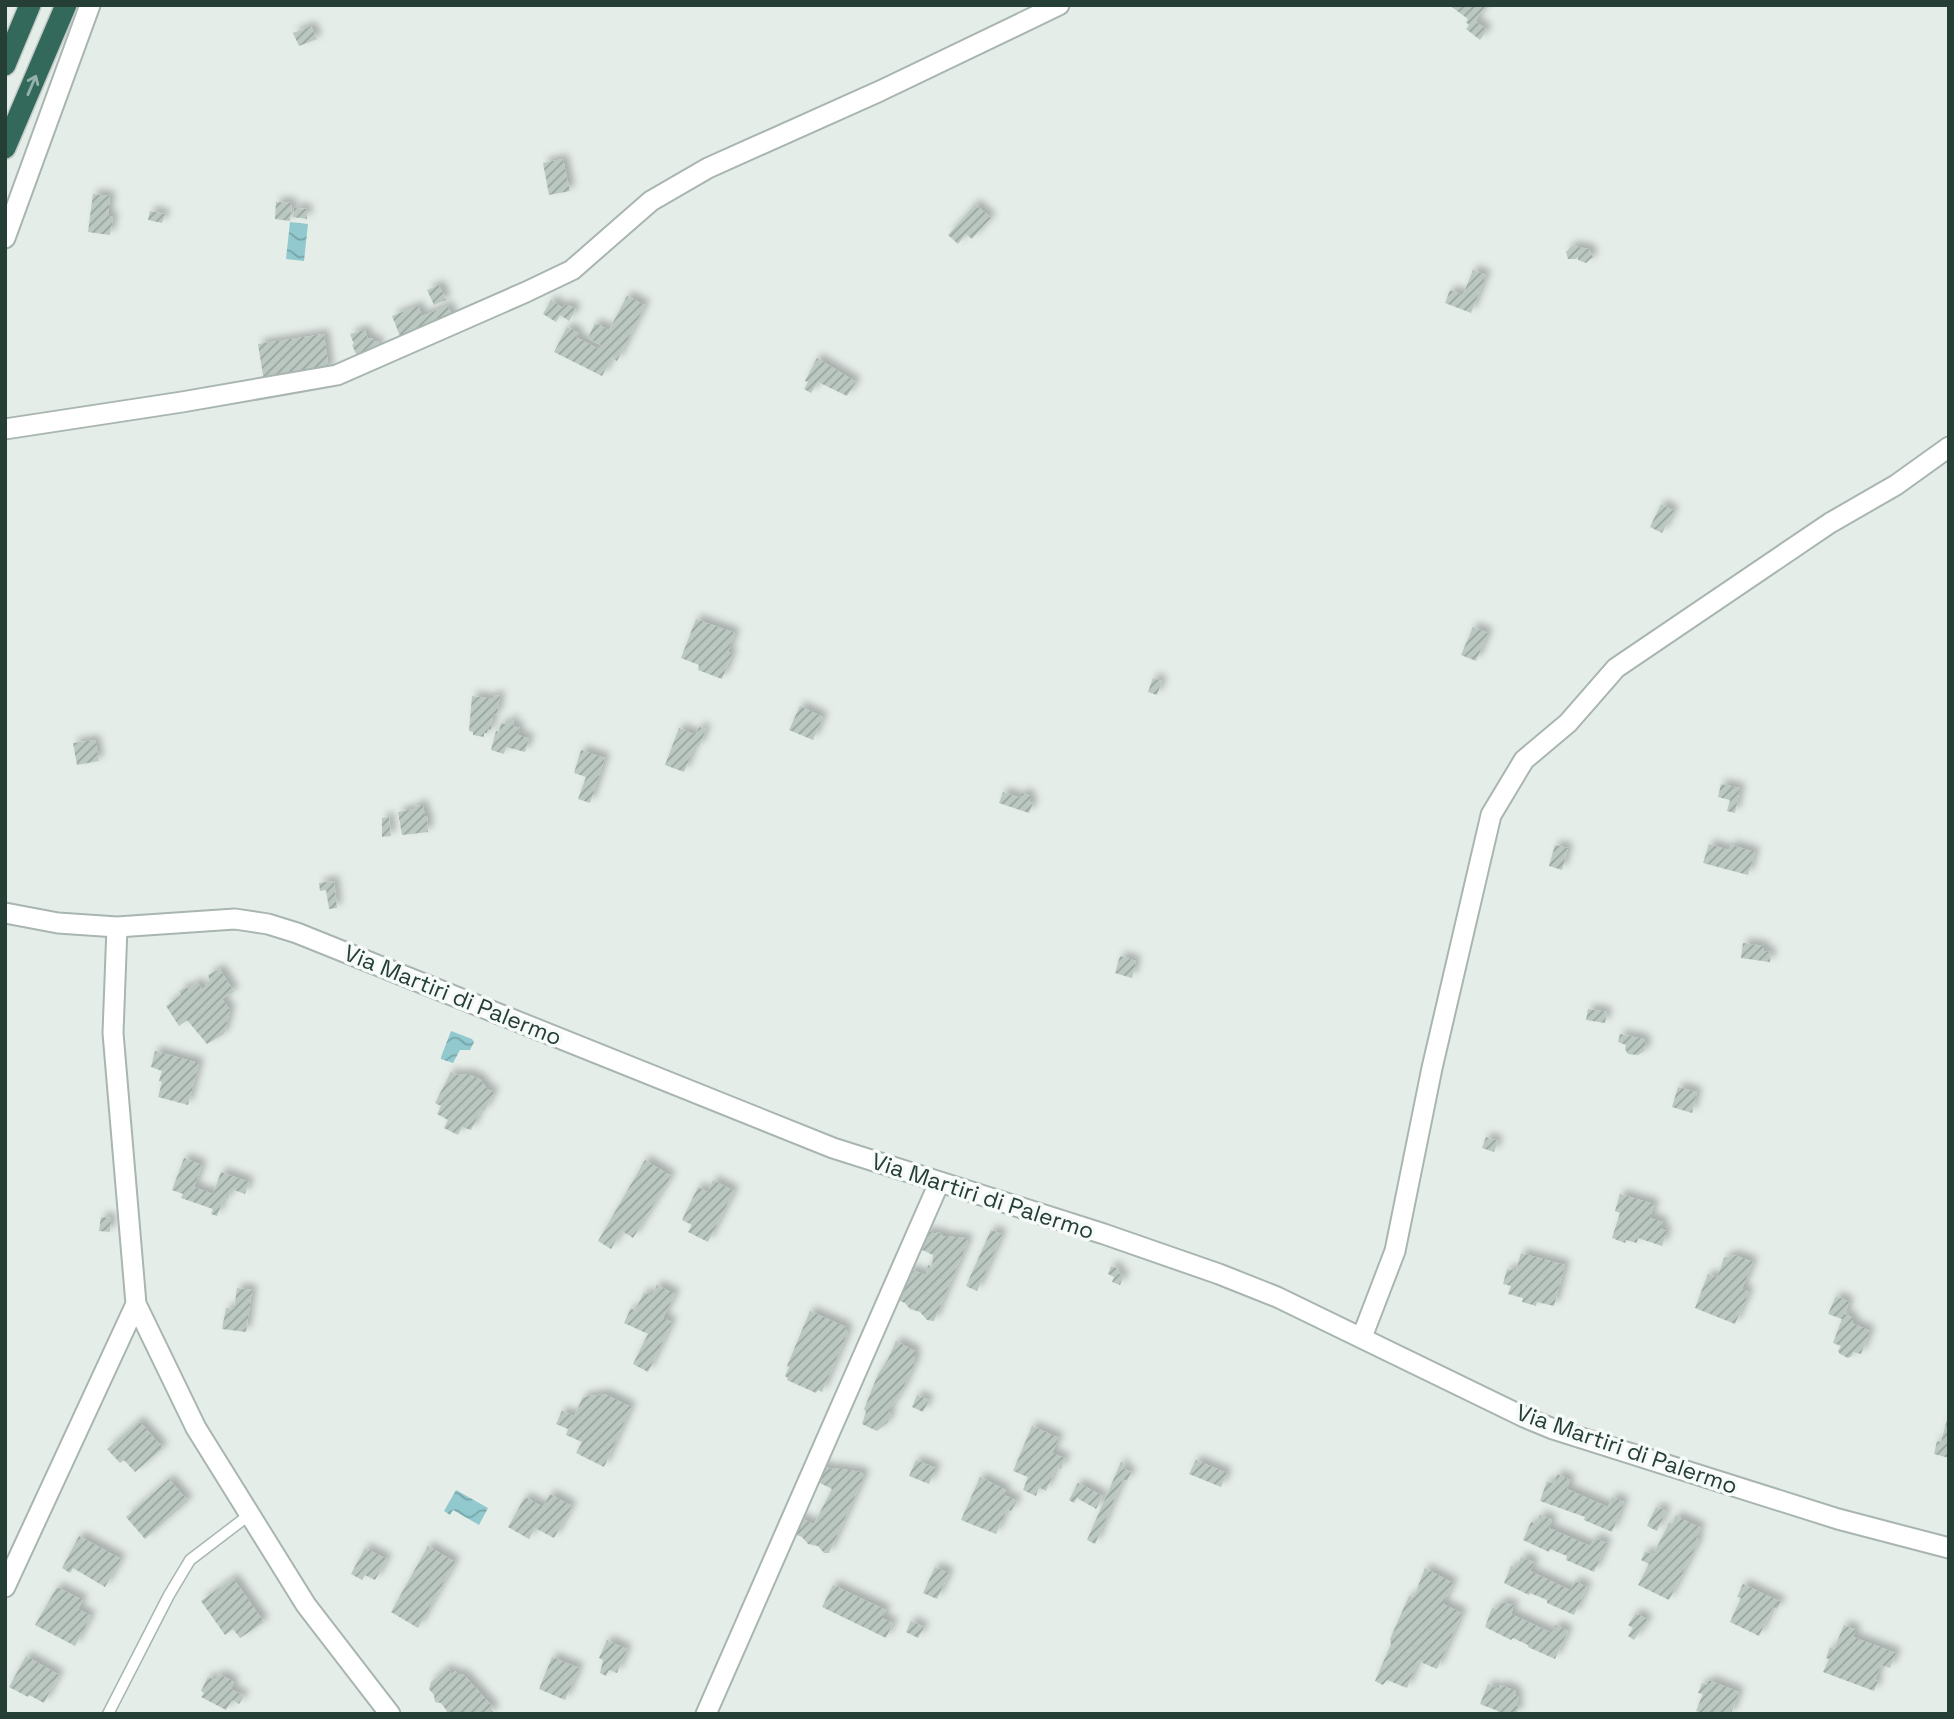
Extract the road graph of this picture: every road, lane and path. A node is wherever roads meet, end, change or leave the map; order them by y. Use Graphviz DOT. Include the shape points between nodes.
graph roads {
  1 [pos="30,5"];
  2 [pos="66,5"];
  3 [pos="90,5"];
  4 [pos="1059,5"];
  5 [pos="5,65"];
  6 [pos="5,148"];
  7 [pos="5,238"];
  8 [pos="5,429"];
  9 [pos="1949,447"];
  10 [pos="5,913"];
  11 [pos="117,927"];
  12 [pos="939,1183"];
  13 [pos="136,1304"];
  14 [pos="1362,1337"];
  15 [pos="249,1515"];
  16 [pos="1949,1548"];
  17 [pos="5,1587"];
  18 [pos="108,1714"];
  19 [pos="390,1714"];
  20 [pos="706,1714"];
  1 -- 5 [label="highway"];
  6 -- 2 [label="highway, one-way"];
  3 -- 7 [label="street"];
  4 -- 8 [label="street" via="708,168 651,201 572,270 337,374"];
  9 -- 14 [label="street" via="1616,668 1568,723 1524,760 1491,814 1395,1251"];
  10 -- 11 [label="street, Via Martiri di Palermo"];
  11 -- 12 [label="street, Via Martiri di Palermo" via="236,919 297,933 833,1148"];
  11 -- 13 [label="street" via="113,1033"];
  12 -- 14 [label="street, Via Martiri di Palermo" via="1219,1274"];
  12 -- 20 [label="street"];
  13 -- 15 [label="street" via="196,1428"];
  13 -- 17 [label="street"];
  14 -- 16 [label="street, Via Martiri di Palermo" via="1553,1429"];
  15 -- 18 [label="lane" via="190,1560"];
  15 -- 19 [label="street" via="306,1605"];
}
